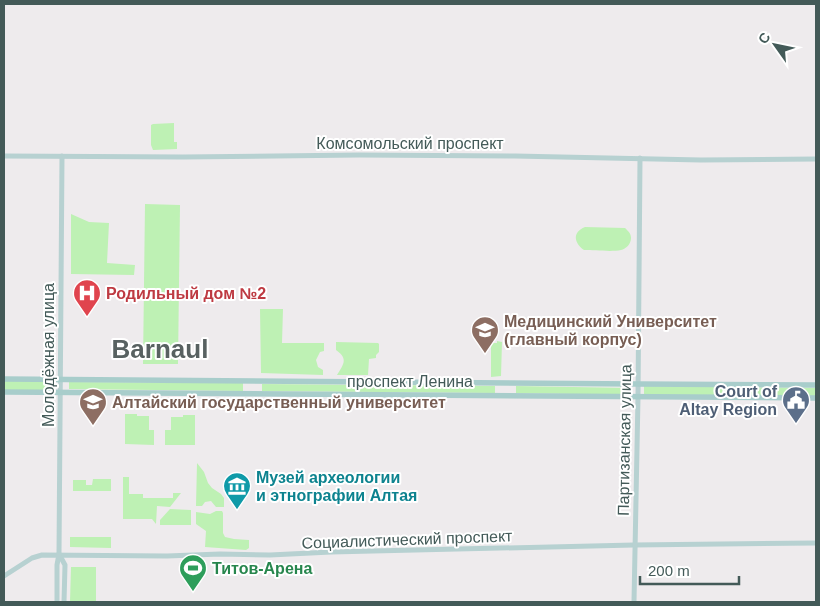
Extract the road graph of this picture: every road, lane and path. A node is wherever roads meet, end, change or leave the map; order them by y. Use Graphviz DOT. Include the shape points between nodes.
graph roads {
  1 [pos="4,156"];
  2 [pos="62,156"];
  3 [pos="640,158"];
  4 [pos="816,159"];
  5 [pos="4,379"];
  6 [pos="60,379"];
  7 [pos="637,384"];
  8 [pos="816,384"];
  9 [pos="4,392"];
  10 [pos="60,393"];
  11 [pos="638,397"];
  12 [pos="816,398"];
  13 [pos="816,543"];
  14 [pos="634,545"];
  15 [pos="59,554"];
  16 [pos="4,576"];
  17 [pos="57,602"];
  18 [pos="64,602"];
  19 [pos="634,602"];
  1 -- 2 [label="street, Комсомольский проспект"];
  2 -- 3 [label="street, Комсомольский проспект"];
  2 -- 6 [label="street, Молодёжная улица"];
  3 -- 4 [label="street, Комсомольский проспект"];
  3 -- 7 [label="street, Партизанская улица"];
  5 -- 6 [label="main road, проспект Ленина"];
  6 -- 7 [label="main road, проспект Ленина"];
  6 -- 10 [label="street, Молодёжная улица"];
  7 -- 8 [label="main road, проспект Ленина"];
  7 -- 11 [label="street, Партизанская улица"];
  9 -- 10 [label="main road, проспект Ленина"];
  10 -- 11 [label="main road, проспект Ленина"];
  10 -- 15 [label="street, Молодёжная улица"];
  11 -- 12 [label="main road, проспект Ленина"];
  11 -- 14 [label="street, Партизанская улица"];
  13 -- 14 [label="street, Социалистический проспект"];
  14 -- 15 [label="street, Социалистический проспект" via="270,555"];
  14 -- 19 [label="street, Партизанская улица"];
  15 -- 16 [label="street, Социалистический проспект" via="38,555"];
  15 -- 17 [label="street, Молодёжная улица"];
  15 -- 18 [label="street, Молодёжная улица" via="65,565"];
}
